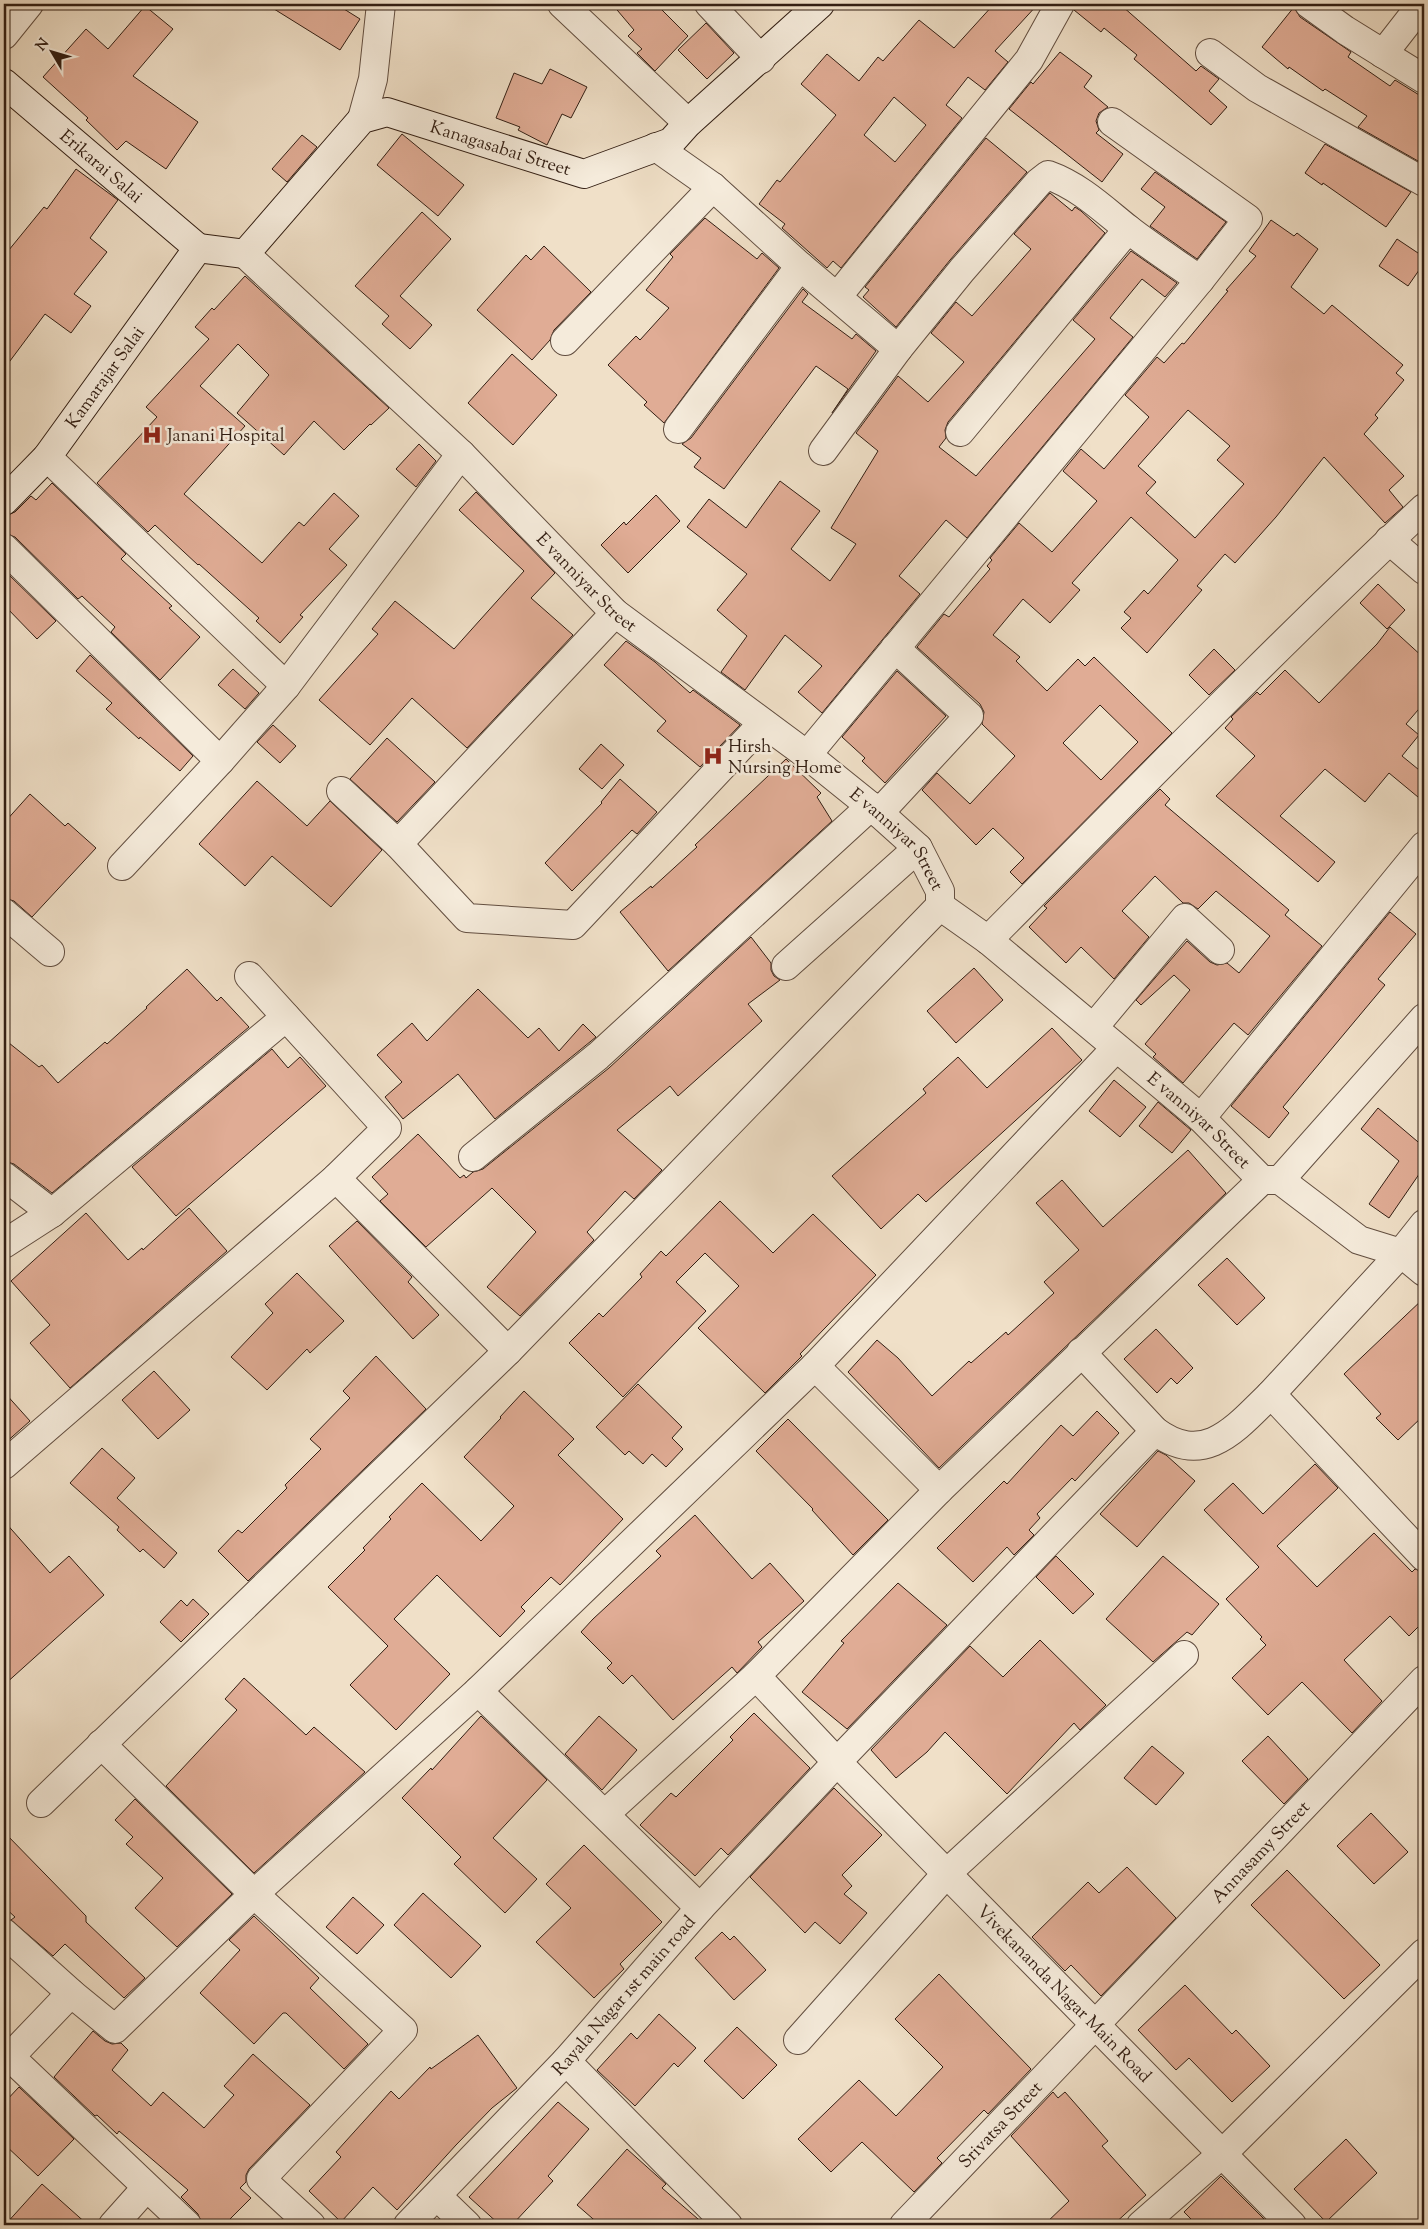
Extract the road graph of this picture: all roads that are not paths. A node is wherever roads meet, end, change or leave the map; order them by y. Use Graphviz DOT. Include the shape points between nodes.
graph roads {
  1 [pos="29,4"];
  2 [pos="381,4"];
  3 [pos="562,4"];
  4 [pos="709,4"];
  5 [pos="820,4"];
  6 [pos="1060,4"];
  7 [pos="1309,4"];
  8 [pos="1422,4"];
  9 [pos="4,35"];
  10 [pos="1210,53"];
  11 [pos="1383,54"];
  12 [pos="761,59"];
  13 [pos="1424,79"];
  14 [pos="4,83"];
  15 [pos="362,119"];
  16 [pos="1112,122"];
  17 [pos="688,123"];
  18 [pos="656,147"];
  19 [pos="1424,182"];
  20 [pos="713,187"];
  21 [pos="1128,229"];
  22 [pos="198,248"];
  23 [pos="244,254"];
  24 [pos="800,266"];
  25 [pos="1200,280"];
  26 [pos="837,297"];
  27 [pos="565,342"];
  28 [pos="898,349"];
  29 [pos="678,429"];
  30 [pos="960,432"];
  31 [pos="823,451"];
  32 [pos="461,454"];
  33 [pos="47,457"];
  34 [pos="4,501"];
  35 [pos="1424,508"];
  36 [pos="1389,540"];
  37 [pos="4,548"];
  38 [pos="1424,570"];
  39 [pos="614,614"];
  40 [pos="895,648"];
  41 [pos="286,686"];
  42 [pos="763,723"];
  43 [pos="806,755"];
  44 [pos="220,760"];
  45 [pos="342,791"];
  46 [pos="875,809"];
  47 [pos="398,844"];
  48 [pos="1424,846"];
  49 [pos="918,848"];
  50 [pos="122,866"];
  51 [pos="940,906"];
  52 [pos="4,912"];
  53 [pos="988,940"];
  54 [pos="1220,950"];
  55 [pos="50,952"];
  56 [pos="786,966"];
  57 [pos="249,976"];
  58 [pos="286,1016"];
  59 [pos="1424,1018"];
  60 [pos="1094,1027"];
  61 [pos="1116,1048"];
  62 [pos="1201,1118"];
  63 [pos="473,1156"];
  64 [pos="4,1176"];
  65 [pos="336,1178"];
  66 [pos="1271,1180"];
  67 [pos="52,1213"];
  68 [pos="1424,1224"];
  69 [pos="4,1244"];
  70 [pos="1401,1253"];
  71 [pos="1424,1272"];
  72 [pos="508,1351"];
  73 [pos="1081,1352"];
  74 [pos="815,1366"];
  75 [pos="1271,1394"];
  76 [pos="1155,1431"];
  77 [pos="4,1465"];
  78 [pos="939,1490"];
  79 [pos="1424,1557"];
  80 [pos="1184,1655"];
  81 [pos="756,1676"];
  82 [pos="1424,1680"];
  83 [pos="478,1691"];
  84 [pos="102,1744"];
  85 [pos="837,1762"];
  86 [pos="41,1803"];
  87 [pos="605,1814"];
  88 [pos="947,1873"];
  89 [pos="254,1894"];
  90 [pos="700,1908"];
  91 [pos="4,1933"];
  92 [pos="1424,1953"];
  93 [pos="71,1993"];
  94 [pos="1095,2024"];
  95 [pos="798,2040"];
  96 [pos="6,2060"];
  97 [pos="566,2061"];
  98 [pos="1223,2153"];
  99 [pos="146,2188"];
  100 [pos="437,2196"];
  101 [pos="112,2225"];
  102 [pos="187,2225"];
  103 [pos="311,2225"];
  104 [pos="408,2225"];
  105 [pos="467,2225"];
  106 [pos="728,2225"];
  107 [pos="904,2225"];
  108 [pos="1141,2225"];
  109 [pos="1292,2225"];
  1 -- 9 [label="street"];
  2 -- 15 [label="street" via="370,93"];
  3 -- 17 [label="street"];
  4 -- 12 [label="street"];
  5 -- 12 [label="street, Kanagasabai Street"];
  6 -- 26 [label="street" via="1029,60"];
  7 -- 11 [label="street"];
  8 -- 11 [label="street"];
  10 -- 19 [label="street" via="1257,88"];
  11 -- 13 [label="street"];
  12 -- 17 [label="street, Kanagasabai Street"];
  14 -- 22 [label="street, Erikarai Salai"];
  15 -- 18 [label="street, Kanagasabai Street" via="387,112 584,174"];
  15 -- 23 [label="street"];
  16 -- 25 [label="street" via="1248,219"];
  17 -- 18 [label="street, Kanagasabai Street" via="671,142"];
  18 -- 20 [label="street"];
  20 -- 24 [label="street"];
  20 -- 27 [label="street"];
  21 -- 25 [label="street"];
  21 -- 28 [label="street" via="1093,201 1048,175 962,270"];
  21 -- 30 [label="street"];
  22 -- 23 [label="street"];
  22 -- 33 [label="street, Kamarajar Salai"];
  23 -- 32 [label="street, E vanniyar Street"];
  24 -- 26 [label="street"];
  24 -- 29 [label="street"];
  25 -- 40 [label="street"];
  26 -- 28 [label="street"];
  28 -- 31 [label="street"];
  32 -- 39 [label="street, E vanniyar Street"];
  32 -- 41 [label="street"];
  33 -- 34 [label="street, Kamarajar Salai"];
  33 -- 41 [label="street"];
  35 -- 36 [label="street"];
  36 -- 38 [label="street"];
  36 -- 53 [label="street"];
  37 -- 44 [label="street"];
  39 -- 42 [label="street, E vanniyar Street"];
  39 -- 47 [label="street"];
  40 -- 43 [label="street"];
  40 -- 46 [label="street" via="970,716"];
  41 -- 44 [label="street"];
  42 -- 43 [label="street, E vanniyar Street"];
  42 -- 47 [label="street" via="573,925 467,918"];
  43 -- 46 [label="street, E vanniyar Street"];
  44 -- 50 [label="street"];
  45 -- 47 [label="street"];
  46 -- 49 [label="street, E vanniyar Street"];
  46 -- 63 [label="street" via="598,1056"];
  48 -- 62 [label="street"];
  49 -- 51 [label="street, E vanniyar Street" via="940,891"];
  49 -- 56 [label="street"];
  51 -- 53 [label="street, E vanniyar Street"];
  51 -- 72 [label="street"];
  52 -- 55 [label="street"];
  53 -- 60 [label="street, E vanniyar Street"];
  54 -- 60 [label="street" via="1185,918"];
  57 -- 58 [label="street"];
  58 -- 65 [label="street" via="387,1128"];
  58 -- 67 [label="street"];
  59 -- 66 [label="street"];
  60 -- 61 [label="street, E vanniyar Street"];
  61 -- 62 [label="street, E vanniyar Street"];
  61 -- 74 [label="street"];
  62 -- 66 [label="street, E vanniyar Street"];
  64 -- 67 [label="street"];
  65 -- 72 [label="street"];
  65 -- 77 [label="street"];
  66 -- 70 [label="street, E vanniyar Street" via="1358,1240"];
  66 -- 73 [label="street"];
  67 -- 69 [label="street"];
  68 -- 70 [label="street"];
  70 -- 71 [label="street, E vanniyar Street"];
  70 -- 75 [label="street"];
  72 -- 84 [label="street"];
  73 -- 76 [label="street"];
  73 -- 78 [label="street"];
  74 -- 78 [label="street"];
  74 -- 83 [label="street"];
  75 -- 76 [label="street" via="1220,1439 1192,1447 1169,1441"];
  75 -- 79 [label="street"];
  76 -- 85 [label="street, Rayala Nagar 1st main road"];
  78 -- 81 [label="street"];
  80 -- 88 [label="street"];
  81 -- 85 [label="street, Vivekananda Nagar Main Road"];
  81 -- 87 [label="street"];
  82 -- 94 [label="street, Annasamy Street"];
  83 -- 87 [label="street"];
  83 -- 89 [label="street"];
  84 -- 86 [label="street"];
  84 -- 89 [label="street"];
  85 -- 88 [label="street, Vivekananda Nagar Main Road"];
  85 -- 90 [label="street, Rayala Nagar 1st main road"];
  87 -- 90 [label="street"];
  88 -- 94 [label="street, Vivekananda Nagar Main Road"];
  88 -- 95 [label="street"];
  89 -- 93 [label="street" via="115,2029"];
  89 -- 103 [label="street" via="403,2030 261,2179"];
  90 -- 97 [label="street, Rayala Nagar 1st main road"];
  91 -- 93 [label="street"];
  92 -- 98 [label="street"];
  93 -- 96 [label="street"];
  94 -- 98 [label="street, Vivekananda Nagar Main Road"];
  94 -- 107 [label="street, Srivatsa Street"];
  96 -- 99 [label="street"];
  97 -- 100 [label="street, Rayala Nagar 1st main road"];
  97 -- 106 [label="street"];
  98 -- 108 [label="street"];
  98 -- 109 [label="street, Vivekananda Nagar Main Road"];
  99 -- 101 [label="street"];
  99 -- 102 [label="street"];
  100 -- 104 [label="street, Rayala Nagar 1st main road"];
  100 -- 105 [label="street"];
}
